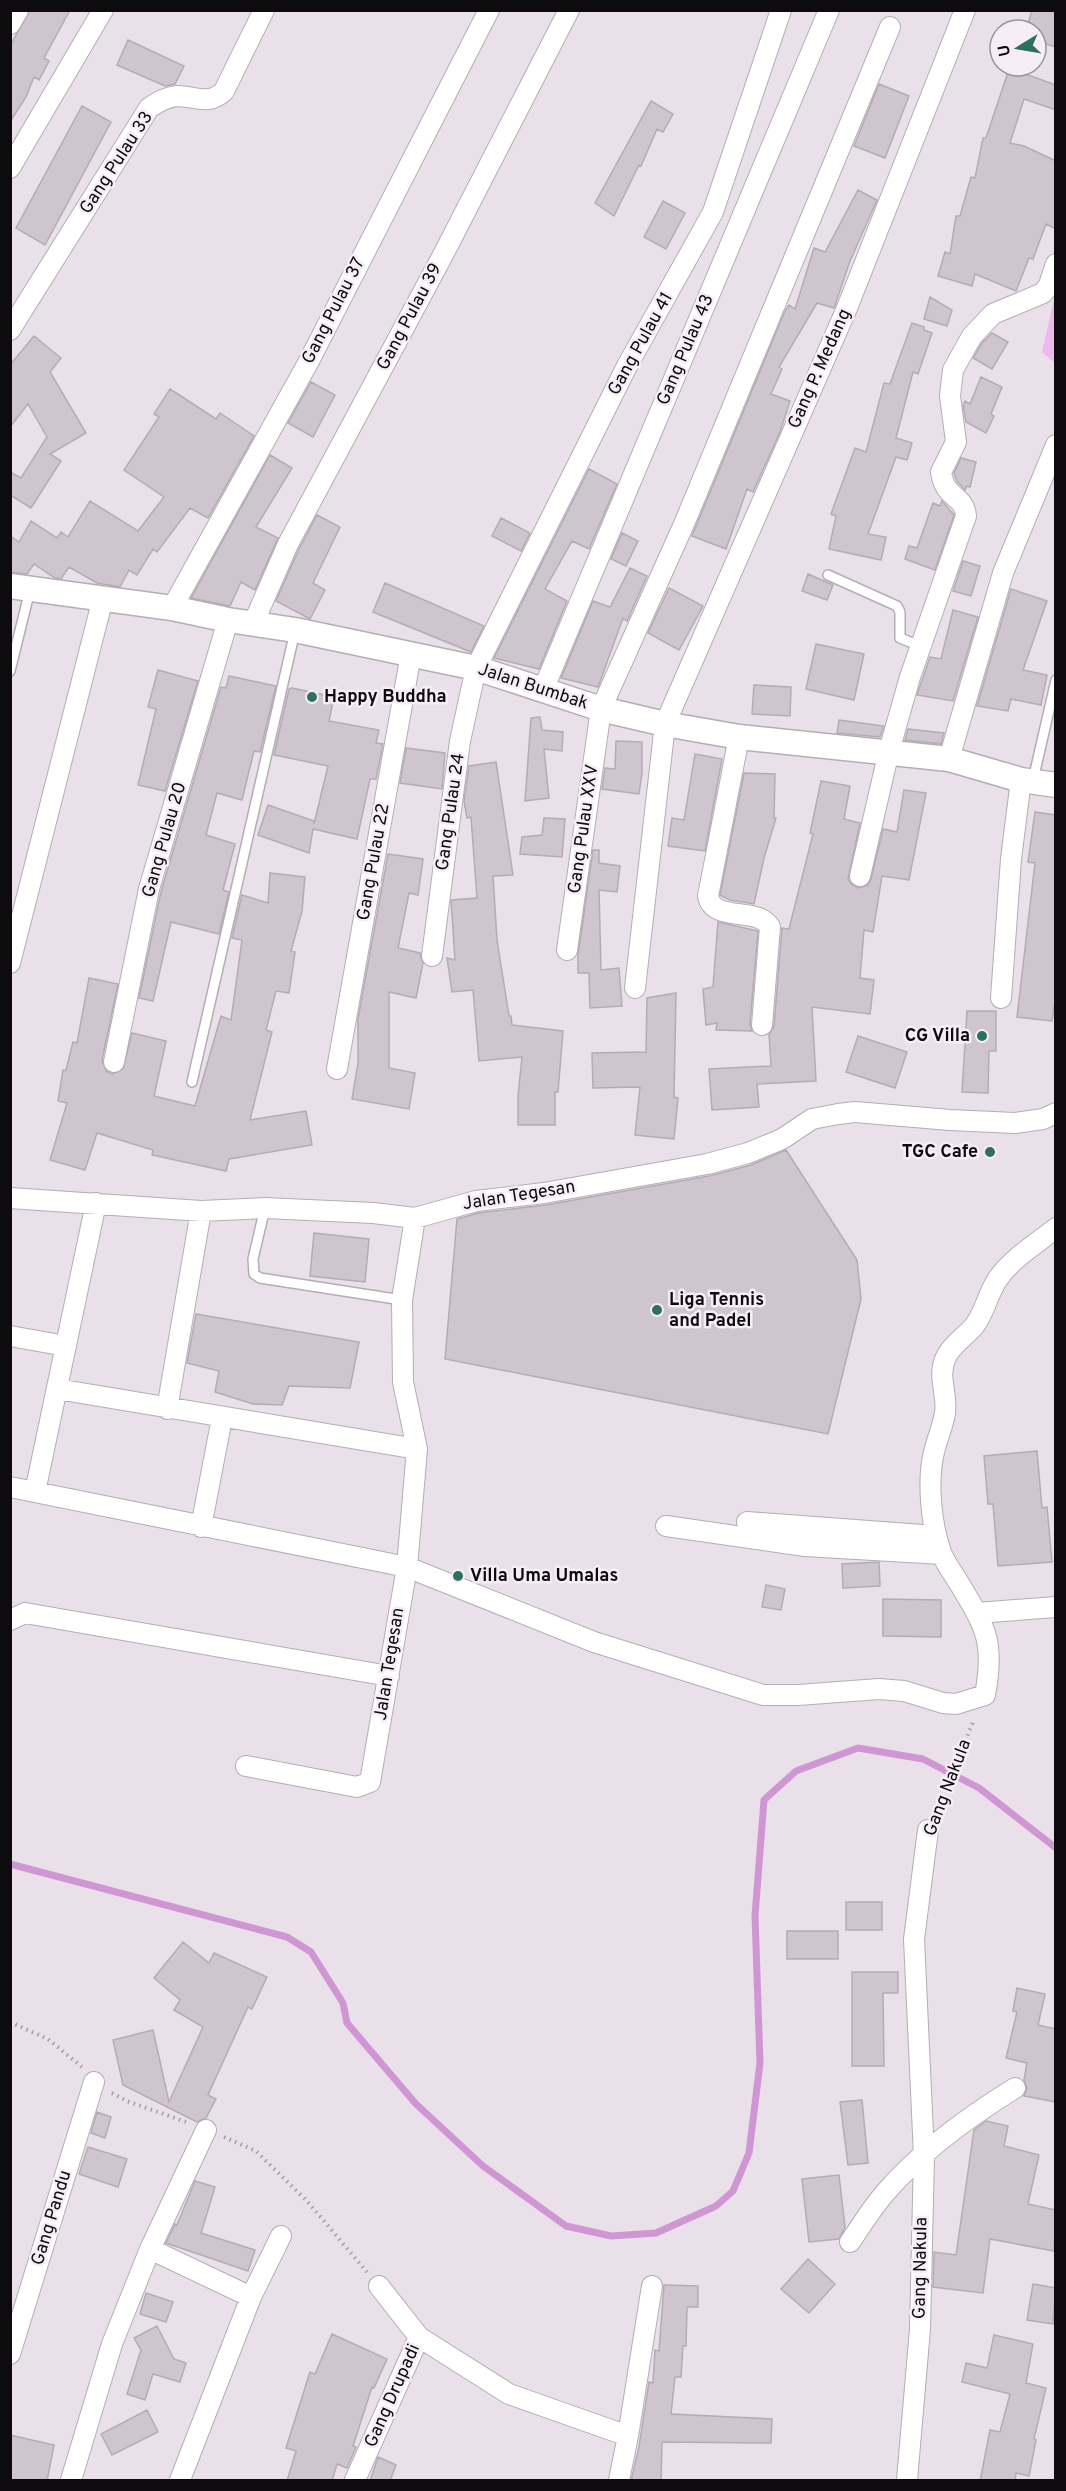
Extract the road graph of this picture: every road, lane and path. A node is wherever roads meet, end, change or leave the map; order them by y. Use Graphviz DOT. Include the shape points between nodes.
graph roads {
  1 [pos="18,10"];
  2 [pos="103,10"];
  3 [pos="264,10"];
  4 [pos="489,10"];
  5 [pos="569,10"];
  6 [pos="781,10"];
  7 [pos="829,10"];
  8 [pos="965,10"];
  9 [pos="10,24"];
  10 [pos="890,27"];
  11 [pos="10,168"];
  12 [pos="1056,264"];
  13 [pos="10,330"];
  14 [pos="1056,445"];
  15 [pos="828,575"];
  16 [pos="20,587"];
  17 [pos="103,598"];
  18 [pos="172,609"];
  19 [pos="228,620"];
  20 [pos="253,624"];
  21 [pos="295,630"];
  22 [pos="920,646"];
  23 [pos="411,654"];
  24 [pos="476,668"];
  25 [pos="10,671"];
  26 [pos="1056,680"];
  27 [pos="543,690"];
  28 [pos="601,709"];
  29 [pos="665,723"];
  30 [pos="739,737"];
  31 [pos="889,751"];
  32 [pos="949,759"];
  33 [pos="1036,782"];
  34 [pos="860,876"];
  35 [pos="567,950"];
  36 [pos="432,956"];
  37 [pos="10,963"];
  38 [pos="635,988"];
  39 [pos="1001,998"];
  40 [pos="762,1025"];
  41 [pos="114,1062"];
  42 [pos="337,1070"];
  43 [pos="192,1082"];
  44 [pos="1056,1113"];
  45 [pos="10,1198"];
  46 [pos="96,1203"];
  47 [pos="265,1208"];
  48 [pos="201,1211"];
  49 [pos="415,1218"];
  50 [pos="1056,1228"];
  51 [pos="402,1300"];
  52 [pos="10,1336"];
  53 [pos="66,1346"];
  54 [pos="57,1389"];
  55 [pos="167,1409"];
  56 [pos="222,1418"];
  57 [pos="417,1449"];
  58 [pos="10,1487"];
  59 [pos="35,1492"];
  60 [pos="747,1522"];
  61 [pos="666,1526"];
  62 [pos="201,1527"];
  63 [pos="939,1545"];
  64 [pos="407,1567"];
  65 [pos="1056,1607"];
  66 [pos="977,1613"];
  67 [pos="10,1620"];
  68 [pos="388,1676"];
  69 [pos="985,1695"];
  70 [pos="246,1766"];
  71 [pos="928,1830"];
  72 [pos="94,2082"];
  73 [pos="1015,2088"];
  74 [pos="206,2130"];
  75 [pos="924,2156"];
  76 [pos="280,2236"];
  77 [pos="850,2242"];
  78 [pos="150,2249"];
  79 [pos="379,2286"];
  80 [pos="652,2286"];
  81 [pos="251,2297"];
  82 [pos="419,2337"];
  83 [pos="10,2354"];
  84 [pos="628,2436"];
  85 [pos="71,2481"];
  86 [pos="180,2481"];
  87 [pos="355,2481"];
  88 [pos="619,2481"];
  89 [pos="907,2481"];
  1 -- 9 [label="street"];
  2 -- 11 [label="street"];
  3 -- 13 [label="street, Gang Pulau 33" via="217,98 176,96 149,108"];
  4 -- 18 [label="street, Gang Pulau 37" via="309,361"];
  5 -- 20 [label="street, Gang Pulau 39" via="288,544"];
  6 -- 24 [label="street, Gang Pulau 41" via="713,212 627,366"];
  7 -- 27 [label="street, Gang Pulau 43"];
  8 -- 29 [label="street, Gang P. Medang" via="848,308"];
  10 -- 28 [label="street, Gang Pulau XXV" via="684,524"];
  12 -- 22 [label="street" via="1043,293 993,314 972,336 953,370 950,396 956,442 941,472 947,491 963,504 966,516"];
  14 -- 32 [label="street" via="1003,573"];
  15 -- 22 [label="lane" via="897,606 900,638"];
  16 -- 17 [label="street, Jalan Bumbak"];
  16 -- 25 [label="lane"];
  17 -- 18 [label="street, Jalan Bumbak"];
  17 -- 37 [label="street"];
  18 -- 19 [label="street, Jalan Bumbak"];
  19 -- 20 [label="street, Jalan Bumbak"];
  19 -- 41 [label="street, Gang Pulau 20" via="149,889"];
  20 -- 21 [label="street, Jalan Bumbak"];
  21 -- 23 [label="street, Jalan Bumbak"];
  21 -- 43 [label="lane"];
  22 -- 31 [label="street"];
  23 -- 24 [label="street, Jalan Bumbak"];
  23 -- 42 [label="street, Gang Pulau 22"];
  24 -- 27 [label="street, Jalan Bumbak"];
  24 -- 36 [label="street, Gang Pulau 24" via="460,741"];
  26 -- 33 [label="lane"];
  27 -- 28 [label="street, Jalan Bumbak"];
  28 -- 29 [label="street, Jalan Bumbak"];
  28 -- 35 [label="street, Gang Pulau XXV"];
  29 -- 30 [label="street, Jalan Bumbak"];
  29 -- 38 [label="street, Gang P. Medang"];
  30 -- 31 [label="street, Jalan Bumbak"];
  30 -- 40 [label="street" via="708,896 716,908 761,919 770,927"];
  31 -- 32 [label="street, Jalan Bumbak"];
  31 -- 34 [label="street"];
  32 -- 33 [label="street, Jalan Bumbak"];
  33 -- 39 [label="street" via="1011,859"];
  44 -- 49 [label="street, Jalan Tegesan" via="1015,1123 838,1114 812,1119 782,1139 707,1164 476,1201"];
  45 -- 46 [label="street"];
  46 -- 48 [label="street"];
  46 -- 53 [label="street"];
  47 -- 48 [label="street"];
  47 -- 49 [label="street"];
  47 -- 51 [label="lane" via="253,1260 254,1274"];
  48 -- 55 [label="street"];
  49 -- 51 [label="street, Jalan Tegesan"];
  50 -- 63 [label="street" via="998,1278 976,1323 946,1355 942,1368 945,1411 929,1478"];
  51 -- 57 [label="street, Jalan Tegesan" via="403,1382"];
  52 -- 53 [label="street"];
  53 -- 54 [label="street"];
  54 -- 55 [label="street"];
  54 -- 59 [label="street"];
  55 -- 56 [label="street"];
  56 -- 57 [label="street"];
  56 -- 62 [label="street"];
  57 -- 64 [label="street, Jalan Tegesan"];
  58 -- 59 [label="street"];
  59 -- 62 [label="street"];
  60 -- 63 [label="street"];
  61 -- 63 [label="street" via="805,1546"];
  62 -- 64 [label="street"];
  63 -- 66 [label="street"];
  64 -- 68 [label="street, Jalan Tegesan"];
  64 -- 69 [label="street" via="594,1642 763,1695 879,1689 956,1704"];
  65 -- 66 [label="street"];
  66 -- 69 [label="street" via="989,1643"];
  67 -- 68 [label="street" via="25,1613"];
  68 -- 70 [label="street, Jalan Tegesan" via="370,1782 357,1787"];
  69 -- 71 [label="path, Gang Nakula"];
  71 -- 75 [label="street, Gang Nakula" via="914,1939"];
  72 -- 83 [label="street, Gang Pandu"];
  73 -- 75 [label="street" via="973,2114"];
  74 -- 78 [label="street"];
  75 -- 77 [label="street" via="884,2195"];
  75 -- 89 [label="street, Gang Nakula" via="920,2329"];
  76 -- 81 [label="street"];
  78 -- 81 [label="street"];
  78 -- 85 [label="street" via="112,2344"];
  79 -- 82 [label="street, Gang Drupadi"];
  80 -- 84 [label="street"];
  81 -- 86 [label="street"];
  82 -- 84 [label="street" via="508,2394"];
  82 -- 87 [label="street, Gang Drupadi"];
  84 -- 88 [label="street"];
}
